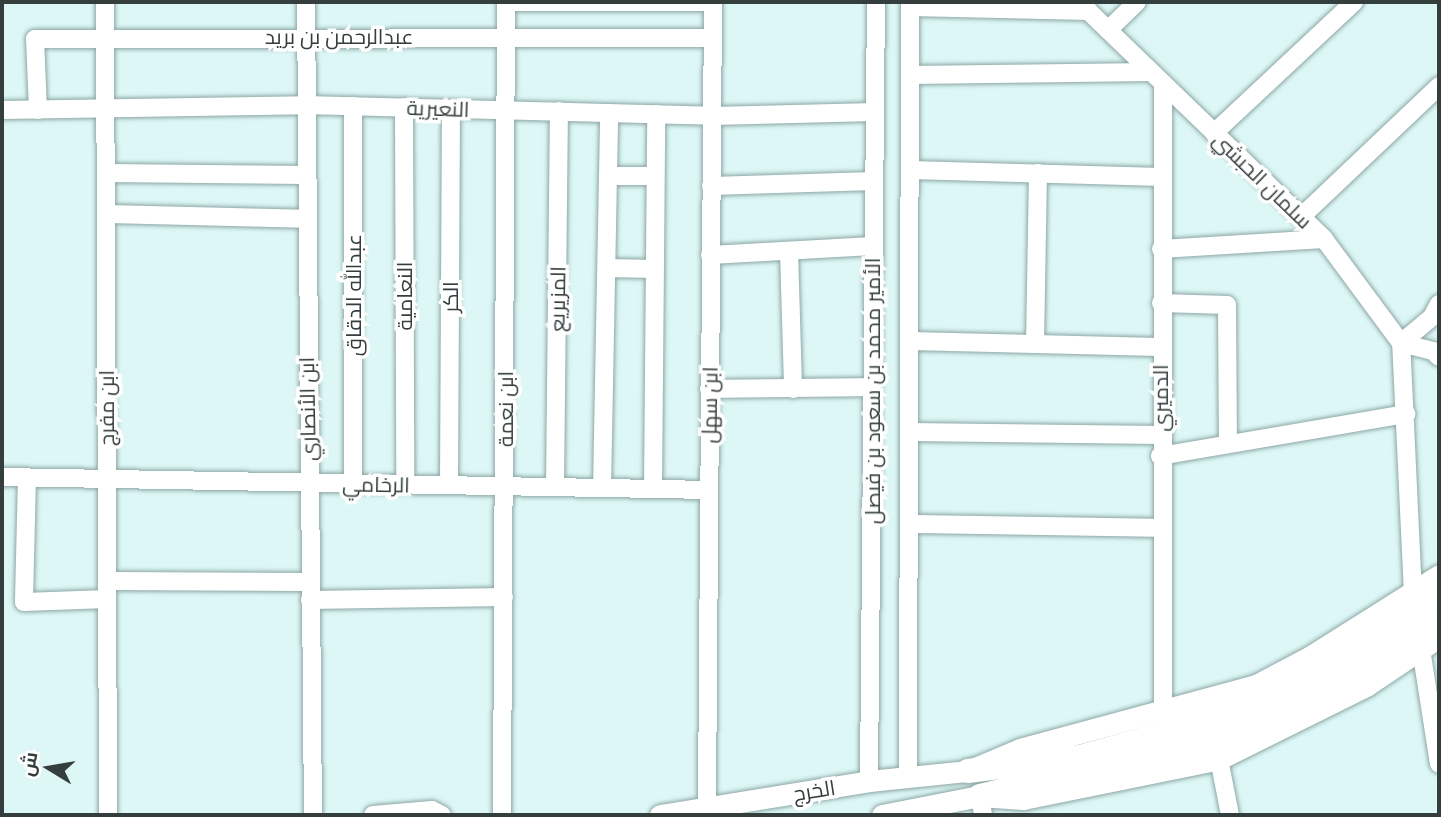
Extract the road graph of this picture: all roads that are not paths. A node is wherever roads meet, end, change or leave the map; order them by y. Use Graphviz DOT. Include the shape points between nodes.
graph roads {
  1 [pos="105,2"];
  2 [pos="306,2"];
  3 [pos="506,2"];
  4 [pos="713,2"];
  5 [pos="876,2"];
  6 [pos="1137,2"];
  7 [pos="1347,4"];
  8 [pos="910,5"];
  9 [pos="1084,6"];
  10 [pos="1108,30"];
  11 [pos="506,35"];
  12 [pos="306,36"];
  13 [pos="105,38"];
  14 [pos="713,38"];
  15 [pos="910,75"];
  16 [pos="1157,77"];
  17 [pos="1439,86"];
  18 [pos="305,104"];
  19 [pos="353,106"];
  20 [pos="404,107"];
  21 [pos="451,108"];
  22 [pos="105,109"];
  23 [pos="2,110"];
  24 [pos="38,110"];
  25 [pos="505,110"];
  26 [pos="559,111"];
  27 [pos="875,112"];
  28 [pos="609,113"];
  29 [pos="656,114"];
  30 [pos="712,116"];
  31 [pos="1214,133"];
  32 [pos="910,170"];
  33 [pos="106,173"];
  34 [pos="1038,173"];
  35 [pos="305,175"];
  36 [pos="608,176"];
  37 [pos="655,176"];
  38 [pos="1162,177"];
  39 [pos="874,181"];
  40 [pos="711,186"];
  41 [pos="106,214"];
  42 [pos="1301,217"];
  43 [pos="305,219"];
  44 [pos="1324,239"];
  45 [pos="873,246"];
  46 [pos="1161,249"];
  47 [pos="789,251"];
  48 [pos="710,255"];
  49 [pos="607,268"];
  50 [pos="655,268"];
  51 [pos="1161,303"];
  52 [pos="1439,304"];
  53 [pos="909,341"];
  54 [pos="1401,343"];
  55 [pos="1035,344"];
  56 [pos="1160,347"];
  57 [pos="1439,357"];
  58 [pos="872,387"];
  59 [pos="709,389"];
  60 [pos="793,389"];
  61 [pos="1406,414"];
  62 [pos="909,432"];
  63 [pos="1160,435"];
  64 [pos="1228,443"];
  65 [pos="1160,456"];
  66 [pos="2,477"];
  67 [pos="27,477"];
  68 [pos="107,478"];
  69 [pos="308,482"];
  70 [pos="353,483"];
  71 [pos="405,484"];
  72 [pos="449,485"];
  73 [pos="505,486"];
  74 [pos="555,487"];
  75 [pos="602,488"];
  76 [pos="653,489"];
  77 [pos="708,490"];
  78 [pos="909,524"];
  79 [pos="1161,528"];
  80 [pos="1439,575"];
  81 [pos="107,590"];
  82 [pos="310,591"];
  83 [pos="1439,592"];
  84 [pos="1413,594"];
  85 [pos="504,597"];
  86 [pos="1439,621"];
  87 [pos="1430,643"];
  88 [pos="1163,713"];
  89 [pos="1219,759"];
  90 [pos="1439,764"];
  91 [pos="1081,765"];
  92 [pos="968,771"];
  93 [pos="908,776"];
  94 [pos="869,781"];
  95 [pos="981,806"];
  96 [pos="707,808"];
  97 [pos="108,815"];
  98 [pos="313,815"];
  99 [pos="373,815"];
  100 [pos="442,815"];
  101 [pos="502,815"];
  102 [pos="660,815"];
  103 [pos="882,815"];
  104 [pos="1230,815"];
  1 -- 13 [label="street, ابن مفرج"];
  2 -- 12 [label="street, ابن الأنصاري"];
  3 -- 4 [label="street"];
  3 -- 11 [label="street, ابن نعمة"];
  4 -- 14 [label="street, ابن سهل"];
  5 -- 27 [label="street, الأمير محمد بن سعود بن فيصل"];
  6 -- 10 [label="street"];
  7 -- 31 [label="street"];
  8 -- 9 [label="street"];
  8 -- 15 [label="street, الأمير محمد بن سعود بن فيصل"];
  9 -- 10 [label="street, سلمان الحبشي"];
  10 -- 16 [label="street, سلمان الحبشي"];
  11 -- 12 [label="street, عبدالرحمن بن بريد"];
  11 -- 14 [label="street, عبدالرحمن بن بريد"];
  11 -- 25 [label="street, ابن نعمة"];
  12 -- 13 [label="street, عبدالرحمن بن بريد"];
  12 -- 18 [label="street, ابن الأنصاري"];
  13 -- 22 [label="street, ابن مفرج"];
  13 -- 24 [label="street, عبدالرحمن بن بريد" via="35,39"];
  14 -- 30 [label="street, ابن سهل"];
  15 -- 16 [label="street"];
  15 -- 32 [label="street, الأمير محمد بن سعود بن فيصل"];
  16 -- 31 [label="street, سلمان الحبشي"];
  16 -- 38 [label="street, الدميري"];
  17 -- 42 [label="street"];
  18 -- 19 [label="street, النعيرية"];
  18 -- 22 [label="street, النعيرية"];
  18 -- 35 [label="street, ابن الأنصاري"];
  19 -- 20 [label="street, النعيرية"];
  19 -- 70 [label="street, عبدالله الدقاق"];
  20 -- 21 [label="street, النعيرية"];
  20 -- 71 [label="street, النعامية"];
  21 -- 25 [label="street, النعيرية"];
  21 -- 72 [label="street, الكر"];
  22 -- 24 [label="street, النعيرية"];
  22 -- 33 [label="street, ابن مفرج"];
  23 -- 24 [label="street, النعيرية"];
  25 -- 26 [label="street, النعيرية"];
  25 -- 73 [label="street, ابن نعمة"];
  26 -- 28 [label="street, النعيرية"];
  26 -- 74 [label="street, المزيريع"];
  27 -- 30 [label="street, النعيرية"];
  27 -- 39 [label="street, الأمير محمد بن سعود بن فيصل"];
  28 -- 29 [label="street, النعيرية"];
  28 -- 36 [label="street"];
  29 -- 30 [label="street, النعيرية"];
  29 -- 37 [label="street"];
  30 -- 40 [label="street, ابن سهل"];
  31 -- 42 [label="street, سلمان الحبشي"];
  32 -- 34 [label="street"];
  32 -- 53 [label="street, الأمير محمد بن سعود بن فيصل"];
  33 -- 35 [label="street"];
  33 -- 41 [label="street, ابن مفرج"];
  34 -- 38 [label="street"];
  34 -- 55 [label="street"];
  35 -- 43 [label="street, ابن الأنصاري"];
  36 -- 37 [label="street"];
  36 -- 49 [label="street"];
  37 -- 50 [label="street"];
  38 -- 46 [label="street, الدميري"];
  39 -- 40 [label="street"];
  39 -- 45 [label="street, الأمير محمد بن سعود بن فيصل"];
  40 -- 48 [label="street, ابن سهل"];
  41 -- 43 [label="street"];
  41 -- 68 [label="street, ابن مفرج"];
  42 -- 44 [label="street, سلمان الحبشي"];
  43 -- 69 [label="street, ابن الأنصاري"];
  44 -- 46 [label="street"];
  44 -- 54 [label="street, سلمان الحبشي"];
  45 -- 47 [label="street"];
  45 -- 58 [label="street, الأمير محمد بن سعود بن فيصل"];
  46 -- 51 [label="street, الدميري"];
  47 -- 48 [label="street"];
  47 -- 60 [label="street"];
  48 -- 59 [label="street, ابن سهل"];
  49 -- 50 [label="street"];
  49 -- 75 [label="street"];
  50 -- 76 [label="street"];
  51 -- 56 [label="street, الدميري"];
  51 -- 64 [label="street" via="1227,305"];
  52 -- 54 [label="street" via="1432,317"];
  53 -- 55 [label="street"];
  53 -- 62 [label="street, الأمير محمد بن سعود بن فيصل"];
  54 -- 57 [label="street" via="1433,351"];
  54 -- 61 [label="street"];
  55 -- 56 [label="street"];
  56 -- 63 [label="street, الدميري"];
  58 -- 60 [label="street"];
  58 -- 94 [label="street, الأمير محمد بن سعود بن فيصل"];
  59 -- 60 [label="street"];
  59 -- 77 [label="street, ابن سهل"];
  61 -- 64 [label="street"];
  61 -- 84 [label="street"];
  62 -- 63 [label="street"];
  62 -- 78 [label="street, الأمير محمد بن سعود بن فيصل"];
  63 -- 65 [label="street, الدميري"];
  64 -- 65 [label="street"];
  65 -- 79 [label="street, الدميري"];
  66 -- 67 [label="street, الرخامي"];
  67 -- 68 [label="street, الرخامي"];
  67 -- 81 [label="street" via="24,602"];
  68 -- 69 [label="street, الرخامي"];
  68 -- 81 [label="street, ابن مفرج"];
  69 -- 70 [label="street, الرخامي"];
  69 -- 82 [label="street, ابن الأنصاري"];
  70 -- 71 [label="street, الرخامي"];
  71 -- 72 [label="street, الرخامي"];
  72 -- 73 [label="street, الرخامي"];
  73 -- 74 [label="street, الرخامي"];
  73 -- 85 [label="street, ابن نعمة"];
  74 -- 75 [label="street, الرخامي"];
  75 -- 76 [label="street, الرخامي"];
  76 -- 77 [label="street, الرخامي"];
  77 -- 96 [label="street, ابن سهل"];
  78 -- 79 [label="street"];
  78 -- 93 [label="street, الأمير محمد بن سعود بن فيصل"];
  79 -- 88 [label="street, الدميري"];
  80 -- 84 [label="main road, الخرج"];
  81 -- 82 [label="street"];
  81 -- 97 [label="street, ابن مفرج"];
  82 -- 85 [label="street"];
  82 -- 98 [label="street, ابن الأنصاري"];
  83 -- 91 [label="highway" via="1400,623 1324,670"];
  84 -- 88 [label="main road, الخرج" via="1256,685"];
  85 -- 101 [label="street, ابن نعمة"];
  86 -- 91 [label="highway" via="1368,665 1215,741"];
  87 -- 89 [label="main road" via="1366,686"];
  87 -- 90 [label="street"];
  88 -- 92 [label="main road, الخرج" via="1020,748"];
  89 -- 95 [label="main road"];
  89 -- 104 [label="street"];
  91 -- 92 [label="highway"];
  91 -- 95 [label="highway"];
  92 -- 93 [label="main road, الخرج"];
  93 -- 94 [label="main road, الخرج"];
  94 -- 96 [label="main road, الخرج"];
  95 -- 103 [label="main road"];
  96 -- 102 [label="main road, الخرج"];
  99 -- 100 [label="street" via="432,810"];
}
